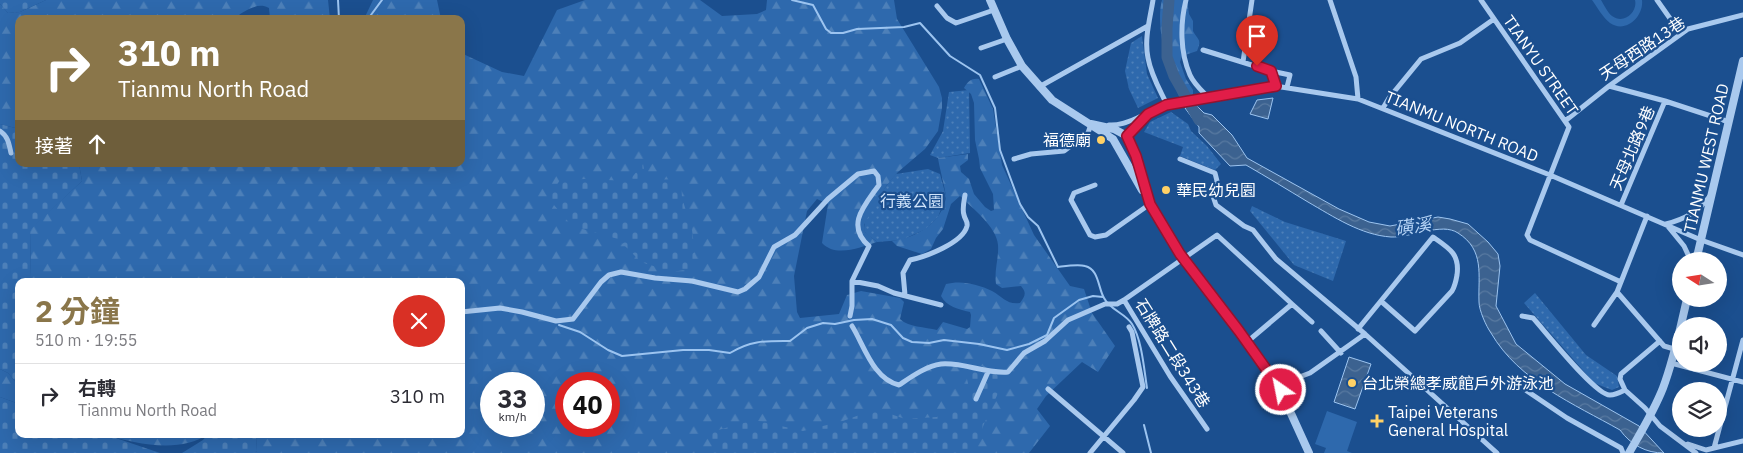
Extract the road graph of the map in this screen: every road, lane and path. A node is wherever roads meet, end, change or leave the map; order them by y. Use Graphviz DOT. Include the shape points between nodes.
graph roads {
  1 [pos="990,0"];
  2 [pos="1153,0"];
  3 [pos="1186,0"];
  4 [pos="1252,0"];
  5 [pos="1330,0"];
  6 [pos="1481,0"];
  7 [pos="1657,0"];
  8 [pos="937,6"];
  9 [pos="994,10"];
  10 [pos="1743,15"];
  11 [pos="1494,19"];
  12 [pos="1148,26"];
  13 [pos="1681,34"];
  14 [pos="1006,39"];
  15 [pos="981,48"];
  16 [pos="1203,50"];
  17 [pos="1743,61"];
  18 [pos="1243,62"];
  19 [pos="1022,66"];
  20 [pos="1271,71"];
  21 [pos="995,77"];
  22 [pos="1276,86"];
  23 [pos="1608,86"];
  24 [pos="1039,87"];
  25 [pos="1287,87"];
  26 [pos="1208,97"];
  27 [pos="1358,99"];
  28 [pos="1665,101"];
  29 [pos="1166,105"];
  30 [pos="1383,108"];
  31 [pos="1148,114"];
  32 [pos="1564,121"];
  33 [pos="1729,122"];
  34 [pos="1091,124"];
  35 [pos="0,131"];
  36 [pos="1127,136"];
  37 [pos="11,153"];
  38 [pos="1014,159"];
  39 [pos="1180,159"];
  40 [pos="1550,175"];
  41 [pos="1095,185"];
  42 [pos="1713,191"];
  43 [pos="965,195"];
  44 [pos="1150,204"];
  45 [pos="1622,205"];
  46 [pos="1647,216"];
  47 [pos="1666,224"];
  48 [pos="1702,240"];
  49 [pos="1687,252"];
  50 [pos="1699,252"];
  51 [pos="1743,255"];
  52 [pos="1183,258"];
  53 [pos="852,281"];
  54 [pos="1621,282"];
  55 [pos="1617,292"];
  56 [pos="904,295"];
  57 [pos="1124,300"];
  58 [pos="1382,302"];
  59 [pos="1292,304"];
  60 [pos="941,305"];
  61 [pos="465,312"];
  62 [pos="850,316"];
  63 [pos="1522,316"];
  64 [pos="1312,322"];
  65 [pos="1594,325"];
  66 [pos="852,326"];
  67 [pos="1128,327"];
  68 [pos="1358,329"];
  69 [pos="1321,331"];
  70 [pos="1365,334"];
  71 [pos="1660,340"];
  72 [pos="1743,340"];
  73 [pos="1247,342"];
  74 [pos="1672,348"];
  75 [pos="1341,353"];
  76 [pos="1672,358"];
  77 [pos="1671,363"];
  78 [pos="988,372"];
  79 [pos="1732,379"];
  80 [pos="1743,382"];
  81 [pos="1278,385"];
  82 [pos="1048,389"];
  83 [pos="1524,389"];
  84 [pos="1625,390"];
  85 [pos="976,399"];
  86 [pos="1649,417"];
  87 [pos="1207,429"];
  88 [pos="1103,436"];
  89 [pos="1743,441"];
  90 [pos="1683,443"];
  91 [pos="1714,448"];
  92 [pos="1090,453"];
  93 [pos="1124,453"];
  94 [pos="1309,453"];
  95 [pos="1497,453"];
  96 [pos="1623,453"];
  97 [pos="1629,453"];
  98 [pos="1696,453"];
  1 -- 9 [label="street"];
  2 -- 12 [label="street"];
  3 -- 26 [label="street" via="1181,30 1187,64 1196,85"];
  4 -- 18 [label="street"];
  5 -- 27 [label="street" via="1356,77"];
  6 -- 11 [label="street, TIANYU STREET"];
  7 -- 13 [label="street"];
  8 -- 9 [label="street" via="956,23"];
  9 -- 14 [label="street"];
  10 -- 13 [label="street, 天母西路13巷" via="1688,29"];
  11 -- 30 [label="street" via="1460,43 1421,59"];
  11 -- 32 [label="street, TIANYU STREET"];
  12 -- 24 [label="street"];
  12 -- 29 [label="street" via="1148,58"];
  13 -- 23 [label="street, 天母西路13巷"];
  14 -- 15 [label="street"];
  14 -- 19 [label="street"];
  16 -- 18 [label="street"];
  17 -- 33 [label="street, TIANMU WEST ROAD"];
  18 -- 20 [label="street"];
  19 -- 21 [label="street"];
  19 -- 24 [label="street"];
  20 -- 22 [label="street"];
  20 -- 25 [label="street" via="1290,75"];
  22 -- 25 [label="street, TIANMU NORTH ROAD"];
  22 -- 26 [label="street, TIANMU NORTH ROAD"];
  23 -- 28 [label="street"];
  23 -- 32 [label="street, 天母西路13巷"];
  24 -- 34 [label="street" via="1075,116"];
  25 -- 27 [label="street, TIANMU NORTH ROAD"];
  26 -- 29 [label="street, TIANMU NORTH ROAD"];
  27 -- 30 [label="street, TIANMU NORTH ROAD"];
  28 -- 33 [label="street"];
  28 -- 45 [label="street, 天母北路9巷"];
  29 -- 31 [label="street"];
  30 -- 40 [label="street, TIANMU NORTH ROAD"];
  31 -- 34 [label="street" via="1115,126"];
  31 -- 36 [label="street"];
  32 -- 40 [label="street, TIANYU STREET" via="1569,127"];
  33 -- 42 [label="street, TIANMU WEST ROAD"];
  34 -- 36 [label="street" via="1114,129"];
  34 -- 38 [label="street" via="1088,133 1064,151"];
  34 -- 44 [label="street" via="1113,139"];
  35 -- 37 [label="street" via="7,137"];
  36 -- 44 [label="street"];
  39 -- 68 [label="street" via="1215,173 1217,181 1212,193 1216,205 1253,230 1276,259"];
  40 -- 45 [label="street, TIANMU NORTH ROAD"];
  40 -- 54 [label="street" via="1527,236"];
  41 -- 44 [label="street" via="1074,193 1071,200 1094,237 1106,235"];
  42 -- 47 [label="street" via="1698,210"];
  42 -- 48 [label="street, TIANMU WEST ROAD"];
  43 -- 56 [label="street" via="963,215 967,225 964,234 939,250 910,260 903,273"];
  44 -- 52 [label="street"];
  45 -- 46 [label="street, TIANMU NORTH ROAD"];
  46 -- 47 [label="street, TIANMU NORTH ROAD"];
  46 -- 54 [label="street"];
  47 -- 48 [label="street, TIANMU NORTH ROAD"];
  47 -- 49 [label="street"];
  48 -- 50 [label="street, TIANMU WEST ROAD"];
  48 -- 51 [label="street, TIANMU NORTH ROAD"];
  52 -- 57 [label="street, 石牌路二段343巷"];
  52 -- 59 [label="street, 石牌路二段343巷" via="1216,235"];
  52 -- 73 [label="street"];
  53 -- 56 [label="street"];
  53 -- 61 [label="street" via="869,246 859,232 857,222 878,185 874,171 858,174 828,199 795,235 774,246 759,277 738,292 692,281 621,272 609,275 601,282 573,319 556,321 500,308"];
  53 -- 62 [label="street"];
  54 -- 55 [label="street"];
  55 -- 65 [label="street"];
  55 -- 71 [label="street"];
  56 -- 60 [label="street"];
  57 -- 78 [label="street" via="1105,304 1068,320 1045,341 1024,353 1008,372"];
  57 -- 87 [label="street, 石牌路二段343巷"];
  58 -- 58 [label="street" via="1415,331 1455,286 1458,267 1455,256 1433,237"];
  58 -- 68 [label="street"];
  59 -- 64 [label="street"];
  59 -- 73 [label="street"];
  63 -- 84 [label="street" via="1533,318 1604,394 1611,396"];
  66 -- 78 [label="street" via="863,349 891,383 899,385 941,364"];
  67 -- 88 [label="street" via="1132,332 1143,387"];
  68 -- 70 [label="street"];
  69 -- 75 [label="street"];
  70 -- 75 [label="street"];
  70 -- 95 [label="street"];
  71 -- 74 [label="street" via="1664,346"];
  71 -- 84 [label="street" via="1621,374"];
  72 -- 79 [label="street"];
  73 -- 81 [label="street"];
  75 -- 81 [label="street" via="1310,373"];
  76 -- 77 [label="street"];
  77 -- 79 [label="street"];
  77 -- 86 [label="street"];
  78 -- 85 [label="street"];
  79 -- 80 [label="street"];
  79 -- 91 [label="street"];
  81 -- 94 [label="street"];
  82 -- 88 [label="street"];
  83 -- 96 [label="street" via="1621,448"];
  84 -- 86 [label="street"];
  86 -- 90 [label="street"];
  86 -- 97 [label="street"];
  88 -- 92 [label="street"];
  88 -- 93 [label="street"];
  89 -- 91 [label="street"];
  90 -- 91 [label="street" via="1706,450"];
  90 -- 98 [label="street"];
}
